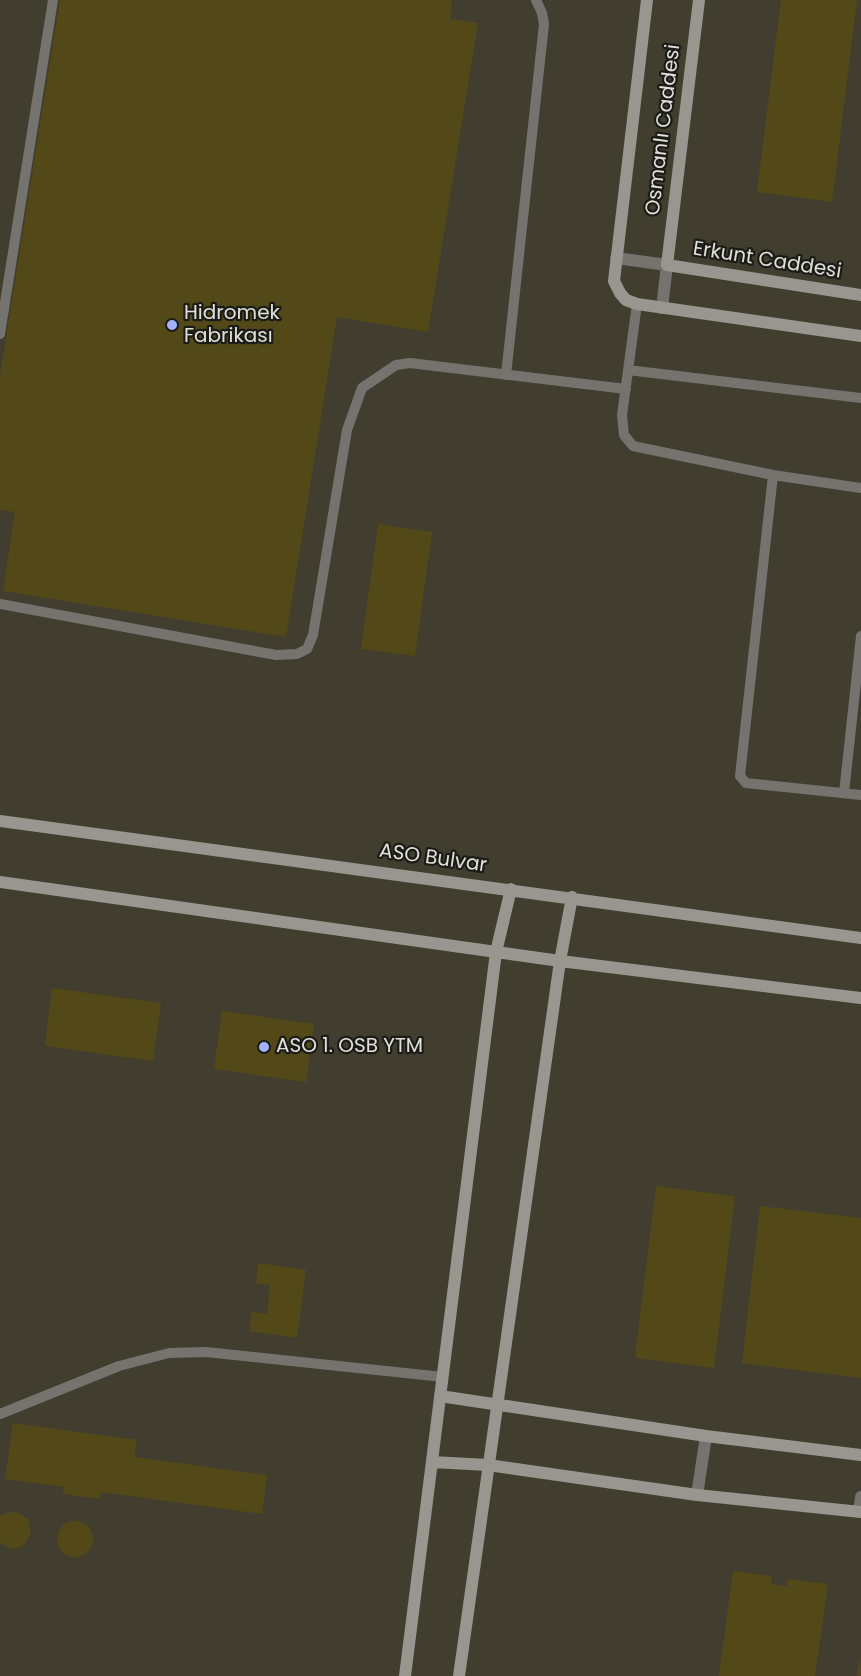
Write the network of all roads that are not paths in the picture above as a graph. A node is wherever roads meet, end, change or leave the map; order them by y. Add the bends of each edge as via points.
1 (53, 0) edge
2 (536, 0) edge
3 (647, 0) edge
4 (699, 0) edge
5 (616, 258) junction
6 (667, 265) junction
7 (861, 295) edge
8 (637, 304) junction
9 (662, 308) junction
10 (0, 334) edge
11 (861, 336) edge
12 (628, 370) junction
13 (506, 375) junction
14 (626, 389) junction
15 (861, 398) edge
16 (773, 475) junction
17 (861, 488) edge
18 (0, 604) edge
19 (861, 636) edge
20 (844, 793) junction
21 (861, 795) edge
22 (0, 821) edge
23 (0, 882) edge
24 (511, 889) junction
25 (572, 897) junction
26 (861, 938) edge
27 (496, 952) junction
28 (560, 961) junction
29 (861, 999) edge
30 (443, 1377) junction
31 (440, 1396) junction
32 (498, 1405) junction
33 (0, 1414) edge
34 (706, 1436) junction
35 (861, 1455) edge
36 (432, 1462) junction
37 (488, 1465) junction
38 (698, 1495) junction
39 (861, 1497) edge
40 (860, 1512) edge
41 (405, 1676) edge
42 (459, 1676) edge

1 - 10 lane
2 - 13 lane via 544,24
3 - 5 street
4 - 6 street, Osmanlı Caddesi
5 - 6 street
5 - 8 street via 614,281 626,300
6 - 7 street, Erkunt Caddesi
6 - 9 street
8 - 9 street
8 - 12 lane
9 - 11 street
12 - 14 lane
12 - 15 lane
13 - 14 lane
13 - 18 lane via 410,363 396,365 362,388 347,430 313,635 307,649 297,654 276,655
14 - 16 lane via 624,435 633,446
16 - 17 lane
16 - 20 lane via 740,776 746,783
19 - 20 lane
20 - 21 lane
22 - 24 street, ASO Bulvar
23 - 27 street
24 - 25 street, ASO Bulvar
24 - 27 street
25 - 26 street, ASO Bulvar
25 - 28 street
27 - 28 street
27 - 30 street
28 - 29 street
28 - 32 street
30 - 31 street
30 - 33 lane via 206,1352 169,1353 119,1366
31 - 32 street
31 - 36 street
32 - 34 street
32 - 37 street
34 - 35 street
34 - 38 street
36 - 37 street
36 - 41 street
37 - 38 street
37 - 42 street
38 - 40 street
39 - 40 street

